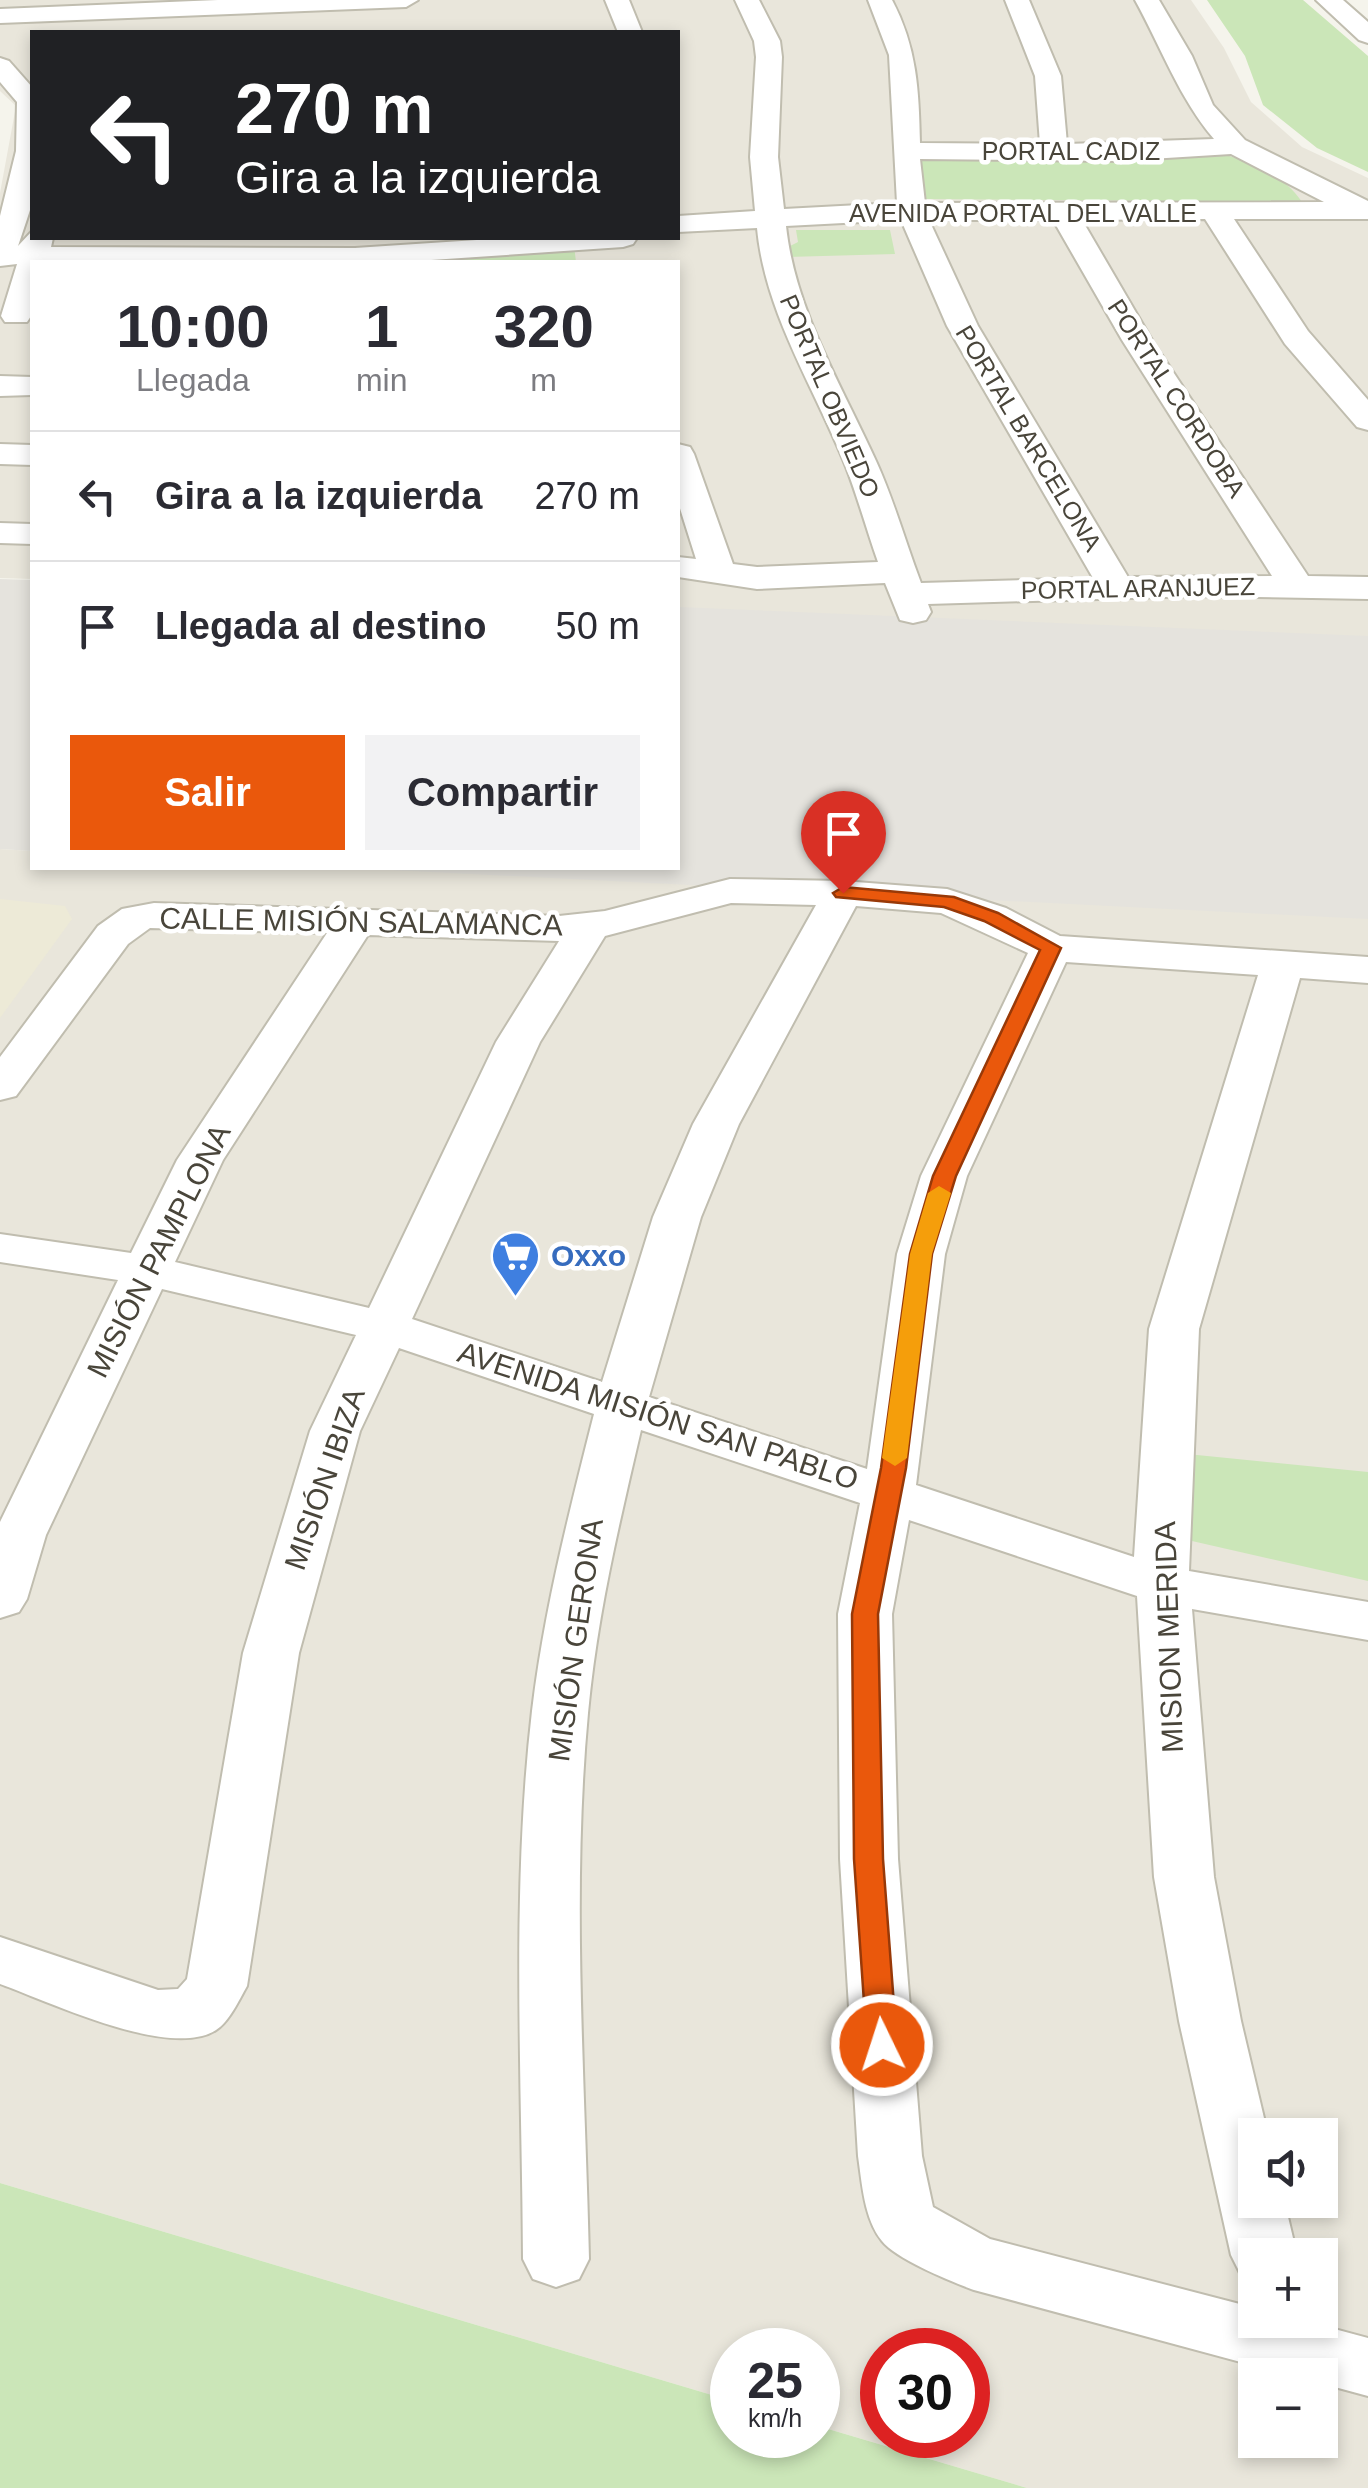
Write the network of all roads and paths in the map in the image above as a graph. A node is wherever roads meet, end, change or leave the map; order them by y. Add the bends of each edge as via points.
1 (406, 0) edge
2 (618, 0) edge
3 (747, 0) edge
4 (880, 0) edge
5 (1017, 0) edge
6 (1147, 0) edge
7 (1328, 0) edge
8 (0, 16) edge
9 (629, 30) edge
10 (1368, 35) edge
11 (30, 58) edge
12 (0, 63) edge
13 (30, 100) edge
14 (1235, 146) junction
15 (907, 151) junction
16 (1054, 154) junction
17 (30, 164) edge
18 (28, 191) edge
19 (1064, 214) junction
20 (1367, 215) edge
21 (914, 216) junction
22 (1218, 217) junction
23 (771, 220) junction
24 (680, 224) edge
25 (680, 232) edge
26 (499, 240) edge
27 (585, 240) edge
28 (18, 250) edge
29 (16, 316) edge
30 (0, 386) edge
31 (30, 386) edge
32 (1368, 420) edge
33 (0, 454) edge
34 (30, 454) edge
35 (681, 472) edge
36 (0, 533) edge
37 (30, 534) edge
38 (680, 567) edge
39 (718, 571) junction
40 (1295, 584) junction
41 (1116, 586) junction
42 (1368, 588) edge
43 (907, 593) junction
44 (843, 893) junction
45 (355, 924) junction
46 (590, 926) junction
47 (1051, 948) junction
48 (1282, 966) junction
49 (1368, 970) edge
50 (0, 1087) edge
51 (0, 1222) edge
52 (0, 1248) edge
53 (152, 1259) junction
54 (388, 1316) junction
55 (626, 1392) junction
56 (891, 1480) junction
57 (1161, 1570) junction
58 (1368, 1596) edge
59 (0, 1598) edge
60 (1368, 1621) edge
61 (0, 1960) edge
62 (1260, 2238) edge
63 (556, 2258) dead end
64 (1238, 2324) edge
65 (1293, 2338) edge
66 (1368, 2367) edge

1 - 8 street
2 - 9 street
3 - 23 street, PORTAL OBVIEDO via 769,57 764,157
4 - 15 street, PORTAL BARCELONA via 907,76
5 - 16 street via 1048,76
6 - 14 street via 1201,107
7 - 10 street
11 - 12 street
12 - 13 street
14 - 16 street, PORTAL CADIZ
14 - 20 street
15 - 16 street, PORTAL CADIZ
15 - 21 street, PORTAL BARCELONA
17 - 18 street
18 - 28 street
19 - 21 street, AVENIDA PORTAL DEL VALLE
19 - 22 street, AVENIDA PORTAL DEL VALLE
19 - 40 street, PORTAL CORDOBA
20 - 22 street, AVENIDA PORTAL DEL VALLE
21 - 23 street, AVENIDA PORTAL DEL VALLE
21 - 41 street, PORTAL BARCELONA via 966,339
22 - 32 street via 1296,336
23 - 24 street, AVENIDA PORTAL DEL VALLE
23 - 25 street, AVENIDA PORTAL DEL VALLE
23 - 43 street, PORTAL OBVIEDO via 774,252 800,330 862,466
26 - 28 street via 369,248
27 - 28 street via 372,256
28 - 29 street
30 - 31 street
33 - 34 street
35 - 39 street
36 - 37 street
38 - 39 street, PORTAL ARANJUEZ
39 - 43 street, PORTAL ARANJUEZ
40 - 41 street, PORTAL ARANJUEZ
40 - 42 street, PORTAL ARANJUEZ
41 - 43 street, PORTAL ARANJUEZ
44 - 46 street, CALLE MISIÓN SALAMANCA via 730,892
44 - 47 street, CALLE MISIÓN SALAMANCA via 947,901
44 - 55 street, MISIÓN GERONA via 716,1124 677,1217
45 - 46 street, CALLE MISIÓN SALAMANCA
45 - 50 street, CALLE MISIÓN SALAMANCA via 174,913 137,918 113,934
45 - 53 street, MISIÓN PAMPLONA via 200,1160
46 - 54 street, MISIÓN IBIZA via 518,1042
47 - 48 street
47 - 56 street via 971,1114 935,1207 921,1254
48 - 49 street
48 - 57 street, MISION MERIDA via 1174,1329
51 - 53 street, AVENIDA MISIÓN SAN PABLO
52 - 53 street, AVENIDA MISIÓN SAN PABLO
53 - 54 street, AVENIDA MISIÓN SAN PABLO
53 - 59 street, MISIÓN PAMPLONA via 20,1535
54 - 55 street, AVENIDA MISIÓN SAN PABLO
54 - 61 street, MISIÓN IBIZA via 334,1431 271,1652 216,1986 195,2013 157,2014
55 - 56 street, AVENIDA MISIÓN SAN PABLO
55 - 63 street, MISIÓN GERONA via 578,1585 560,1712 550,1866
56 - 57 street, AVENIDA MISIÓN SAN PABLO
56 - 64 street via 865,1614 864,1704 890,2156 906,2224 974,2262
57 - 58 street, AVENIDA MISIÓN SAN PABLO
57 - 60 street, AVENIDA MISIÓN SAN PABLO
57 - 62 street, MISION MERIDA via 1184,1877
65 - 66 street

